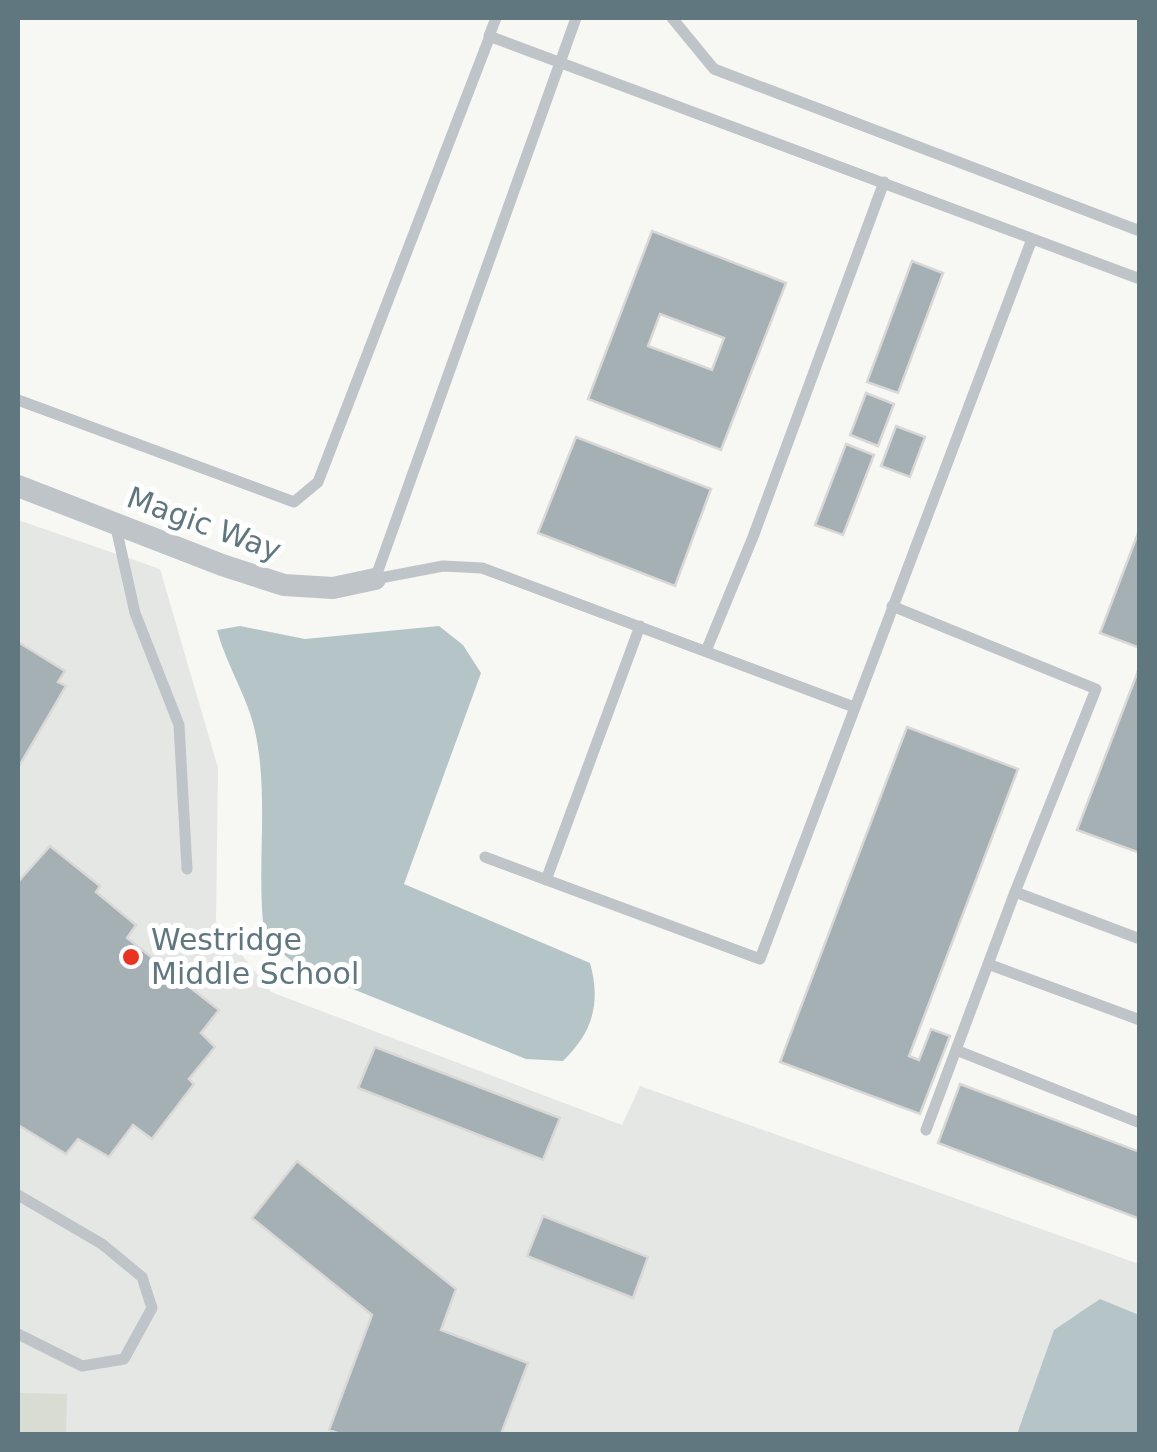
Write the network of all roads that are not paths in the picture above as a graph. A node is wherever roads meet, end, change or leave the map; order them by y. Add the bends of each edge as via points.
1 (496, 18) edge
2 (576, 18) edge
3 (672, 18) edge
4 (490, 36) junction
5 (560, 62) junction
6 (884, 182) junction
7 (1140, 231) edge
8 (1032, 239) junction
9 (1140, 279) edge
10 (18, 400) edge
11 (18, 486) edge
12 (115, 523) junction
13 (375, 580) junction
14 (892, 606) junction
15 (640, 626) junction
16 (706, 651) junction
17 (854, 707) junction
18 (485, 857) dead end
19 (188, 869) dead end
20 (546, 880) junction
21 (1015, 892) junction
22 (1140, 940) edge
23 (988, 964) junction
24 (1140, 1020) edge
25 (956, 1050) junction
26 (1140, 1123) edge
27 (926, 1130) dead end
28 (18, 1195) edge
29 (18, 1334) edge

1 - 4 lane
2 - 5 lane
3 - 7 lane via 714,69
4 - 5 lane
4 - 10 lane via 318,482 294,502
5 - 6 lane
5 - 13 lane
6 - 8 lane
6 - 16 lane
8 - 9 lane
8 - 14 lane
11 - 12 street, Magic Way
12 - 13 street, Magic Way via 284,585 333,588
12 - 19 lane via 135,613 179,724
13 - 15 lane via 443,566 482,568
14 - 17 lane
14 - 21 lane via 1096,689
15 - 16 lane
15 - 20 lane
16 - 17 lane
17 - 20 lane via 760,959
18 - 20 lane
21 - 22 lane
21 - 23 lane
23 - 24 lane
23 - 25 lane
25 - 26 lane
25 - 27 lane
28 - 29 lane via 102,1244 142,1277 152,1308 124,1359 82,1366

